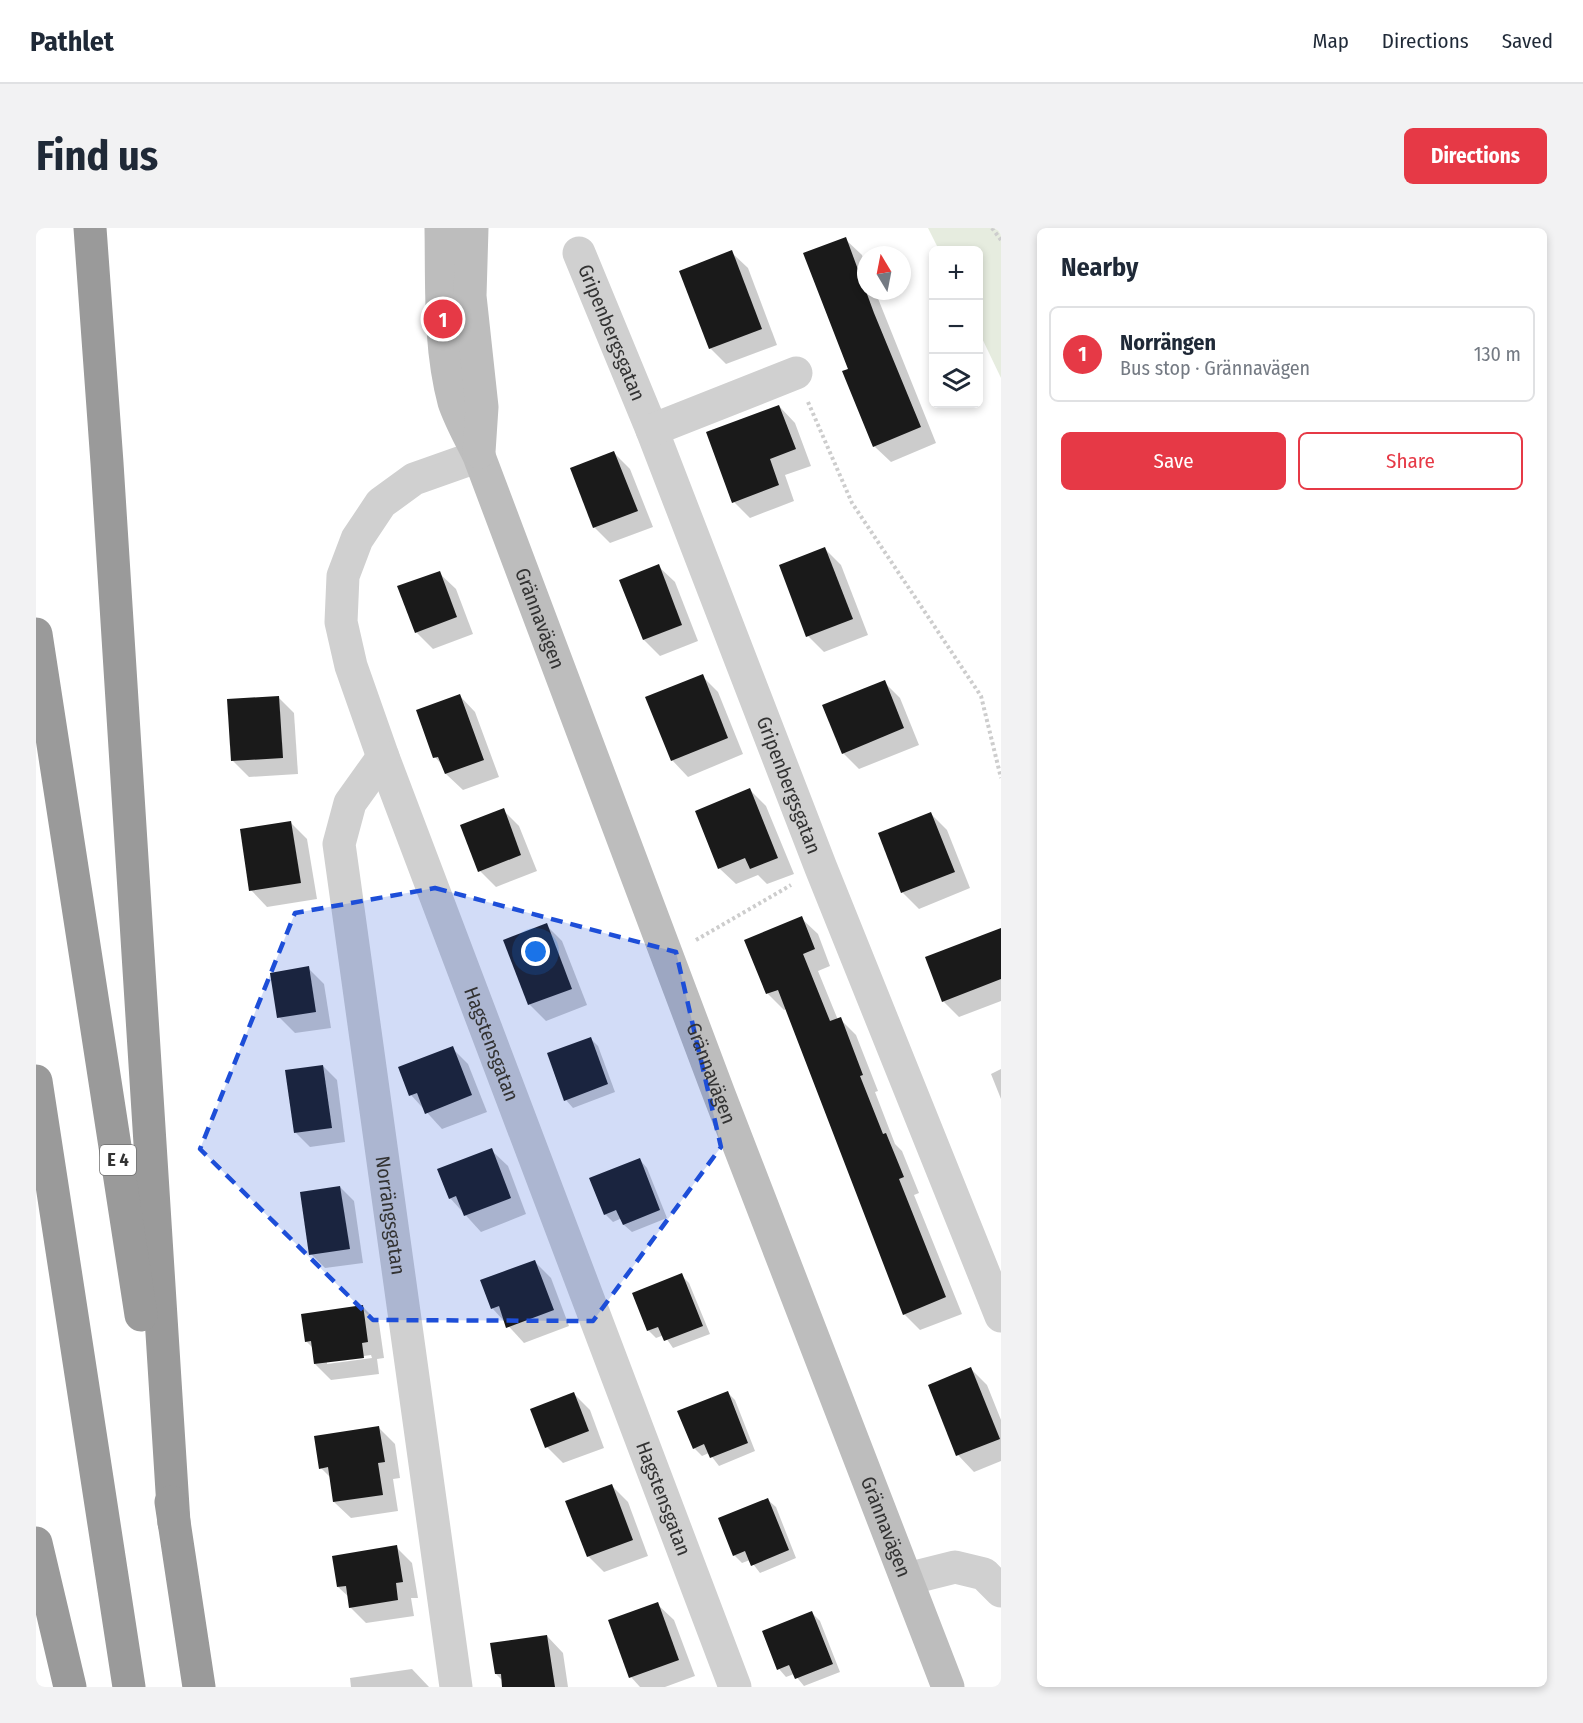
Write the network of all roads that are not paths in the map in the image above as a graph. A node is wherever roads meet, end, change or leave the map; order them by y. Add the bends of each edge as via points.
1 (90, 228) edge
2 (441, 228) edge
3 (472, 228) edge
4 (579, 253) dead end
5 (796, 373) road end
6 (652, 430) junction
7 (479, 456) junction
8 (36, 634) edge
9 (383, 757) junction
10 (36, 1081) edge
11 (1001, 1316) edge
12 (174, 1523) junction
13 (36, 1544) edge
14 (907, 1579) junction
15 (1001, 1591) edge
16 (70, 1687) edge
17 (129, 1687) edge
18 (199, 1687) edge
19 (456, 1687) edge
20 (735, 1687) edge
21 (948, 1687) edge

1 - 12 highway
2 - 7 main road, Grännavägen via 442,319 449,374 455,404
3 - 7 main road, Grännavägen via 470,296 482,407
4 - 6 street, Gripenbergsgatan
5 - 6 street
6 - 11 street, Gripenbergsgatan via 821,868
7 - 9 street, Hagstensgatan via 414,479 381,503 357,539 343,576 341,622 351,666
7 - 14 main road, Grännavägen
8 - 12 highway, E 4
9 - 19 street, Norrängsgatan via 350,802 339,844
9 - 20 street, Hagstensgatan
10 - 17 highway
12 - 18 highway, E 4
13 - 16 highway
14 - 15 street via 955,1567 984,1574
14 - 21 main road, Grännavägen

